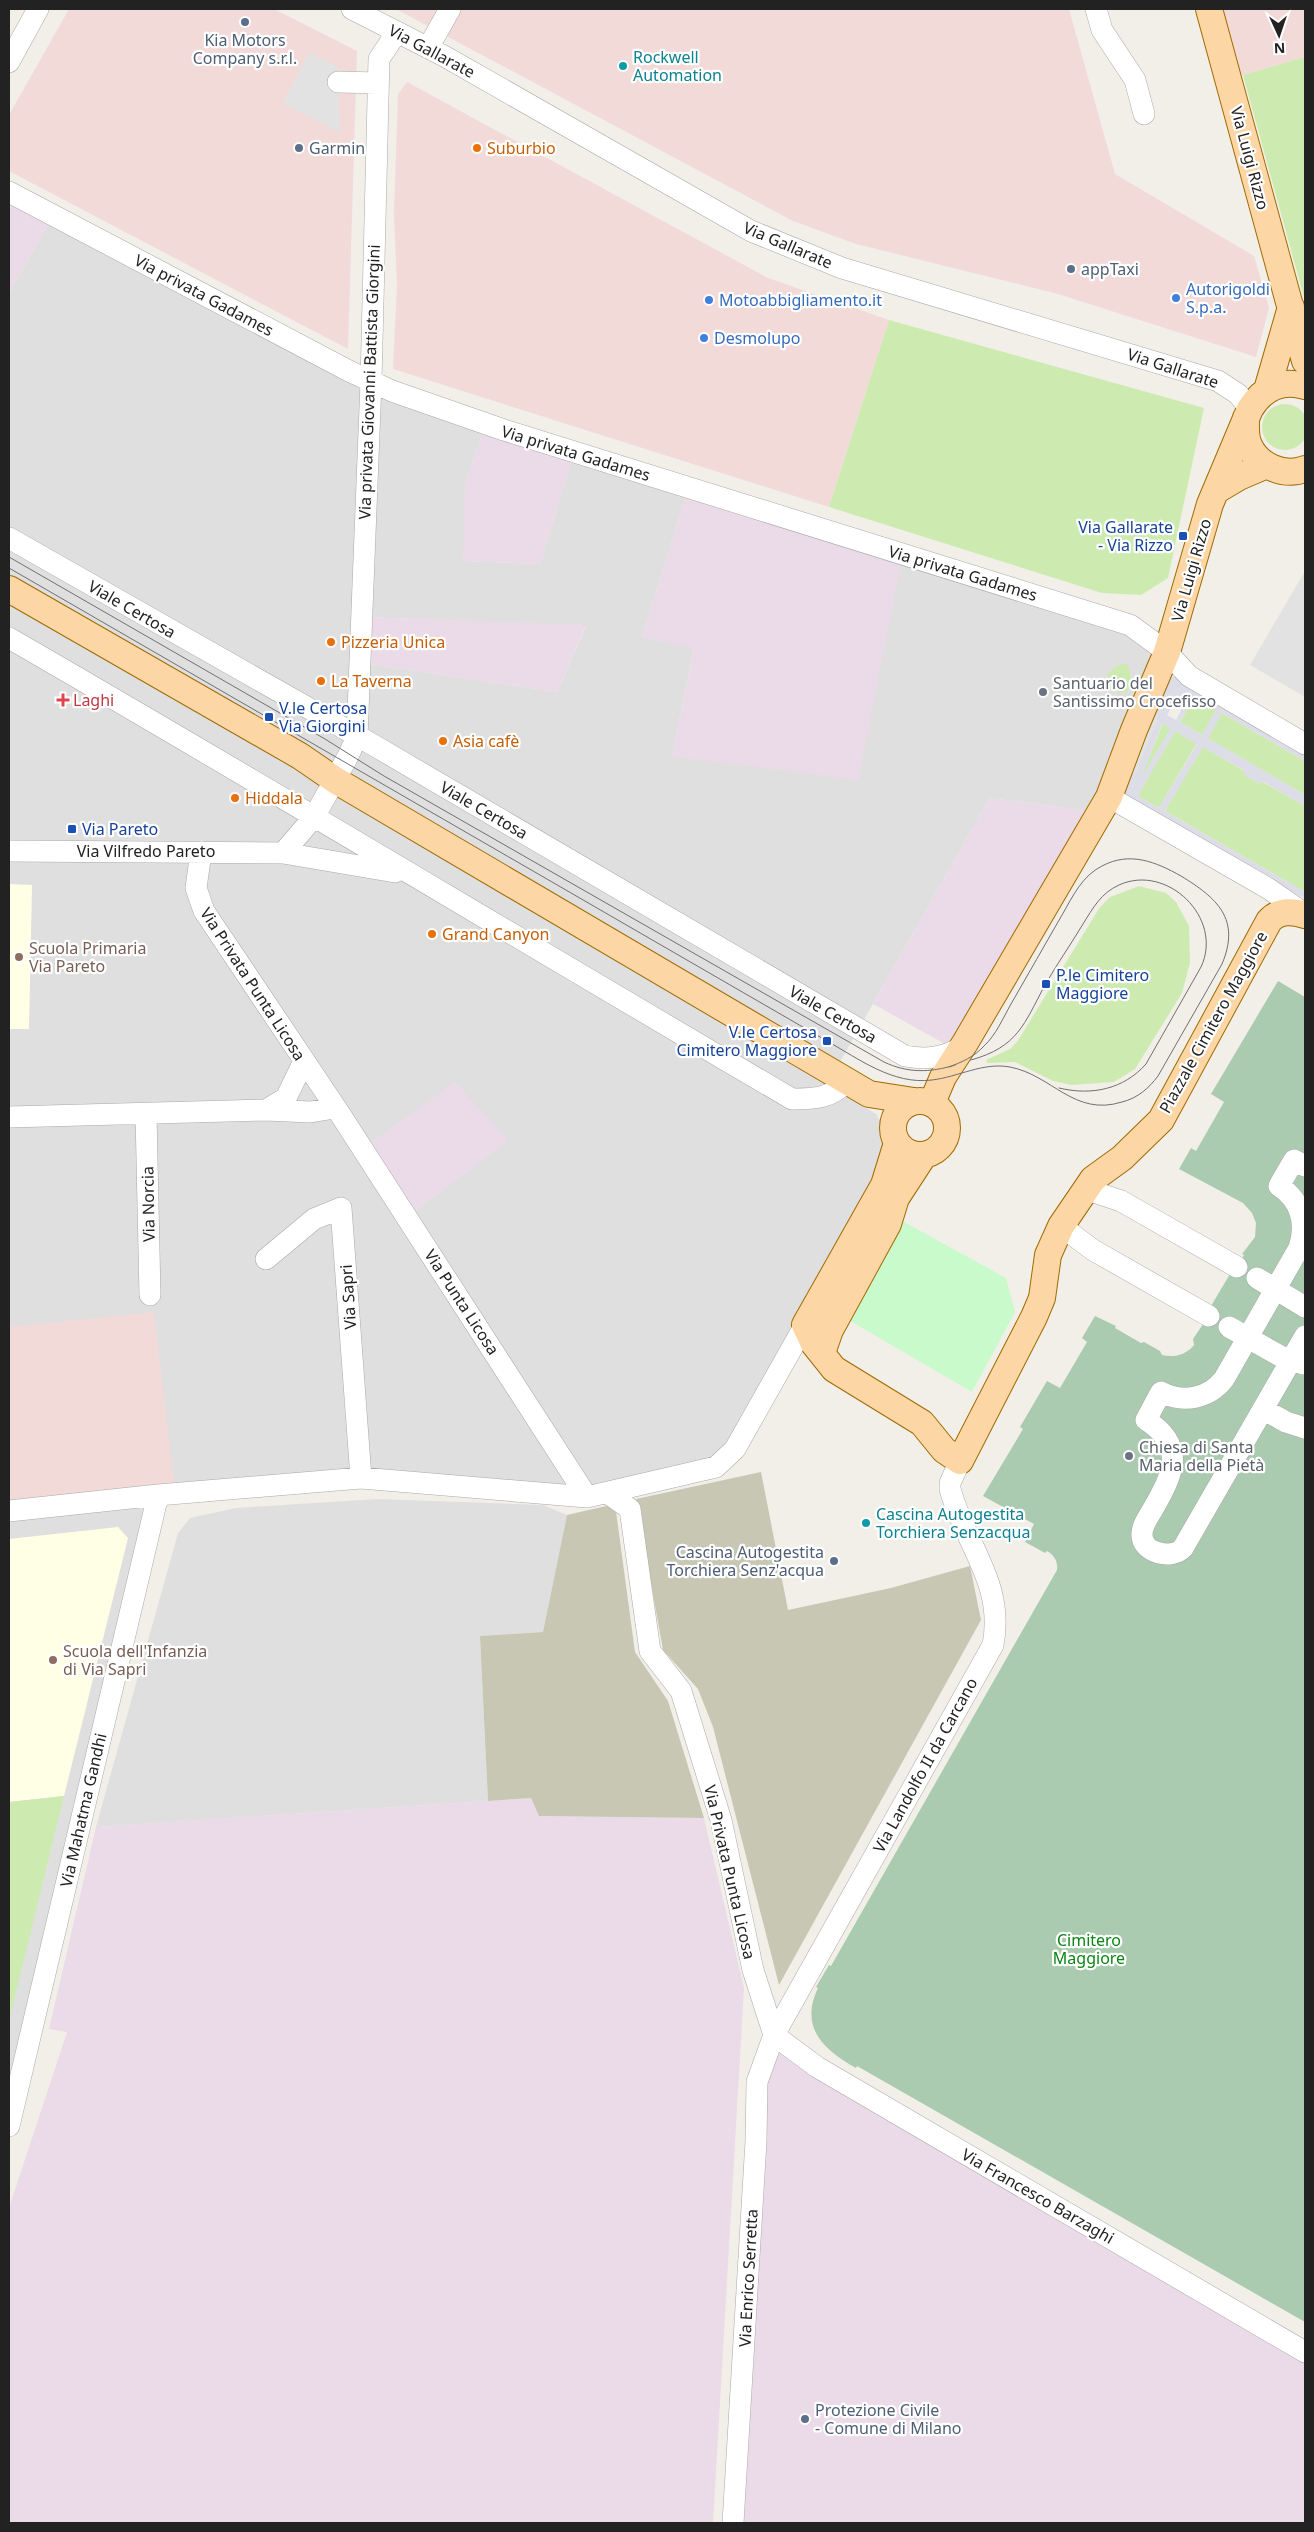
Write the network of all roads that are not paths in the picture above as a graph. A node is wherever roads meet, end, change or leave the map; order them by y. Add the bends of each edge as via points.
1 (38, 9) edge
2 (352, 9) edge
3 (450, 9) edge
4 (1096, 9) edge
5 (1209, 9) edge
6 (397, 32) junction
7 (428, 48) junction
8 (9, 62) edge
9 (338, 82) dead end
10 (378, 83) junction
11 (1144, 114) dead end
12 (9, 192) edge
13 (1298, 315) edge
14 (1305, 361) edge
15 (371, 382) junction
16 (1305, 386) edge
17 (1267, 390) junction
18 (1248, 414) junction
19 (1267, 466) junction
20 (1305, 469) edge
21 (1217, 490) junction
22 (9, 538) edge
23 (9, 589) edge
24 (9, 638) edge
25 (1166, 652) junction
26 (357, 737) junction
27 (1305, 744) edge
28 (335, 780) junction
29 (1109, 797) junction
30 (314, 817) junction
31 (9, 851) edge
32 (201, 852) junction
33 (284, 853) junction
34 (408, 874) junction
35 (1305, 914) edge
36 (962, 1047) junction
37 (304, 1060) junction
38 (859, 1088) junction
39 (923, 1102) junction
40 (335, 1108) junction
41 (266, 1110) junction
42 (146, 1114) junction
43 (9, 1118) edge
44 (895, 1135) junction
45 (924, 1155) junction
46 (1305, 1166) edge
47 (1085, 1189) junction
48 (1062, 1226) junction
49 (266, 1259) dead end
50 (1237, 1267) dead end
51 (1257, 1278) dead end
52 (1275, 1289) junction
53 (150, 1294) dead end
54 (1305, 1307) edge
55 (1209, 1316) dead end
56 (805, 1325) junction
57 (1229, 1327) dead end
58 (1305, 1336) edge
59 (1248, 1337) junction
60 (822, 1353) junction
61 (1299, 1361) edge
62 (1263, 1409) junction
63 (1305, 1428) edge
64 (955, 1472) junction
65 (361, 1478) junction
66 (158, 1495) junction
67 (597, 1495) junction
68 (9, 1511) edge
69 (774, 2035) junction
70 (9, 2126) edge
71 (1305, 2352) edge
72 (733, 2523) edge

1 - 8 street
2 - 6 street, Via Gallarate
3 - 7 street
4 - 11 street via 1102,30 1135,80
5 - 13 main road, Via Luigi Rizzo
6 - 7 street, Via Gallarate
6 - 10 street, Via privata Giovanni Battista Giorgini via 379,59
7 - 18 street, Via Gallarate via 751,231 842,268 1218,381 1238,394
9 - 10 street
10 - 15 street, Via privata Giovanni Battista Giorgini
12 - 15 street, Via privata Gadames
13 - 14 main road, Via Luigi Rizzo
13 - 17 main road
15 - 25 street, Via privata Gadames via 504,430 1130,625
15 - 26 street, Via privata Giovanni Battista Giorgini
16 - 17 main road via 1278,385
17 - 18 main road via 1257,398
18 - 19 main road via 1246,432 1249,445
18 - 21 main road, Via Luigi Rizzo
19 - 20 main road via 1289,472
19 - 21 main road
21 - 25 main road, Via Luigi Rizzo
22 - 26 street, Viale Certosa
23 - 28 main road via 300,756
24 - 30 street
25 - 27 street via 1189,676
25 - 29 main road
26 - 28 street
26 - 36 street, Viale Certosa via 905,1056 931,1058 950,1054
28 - 30 street
28 - 38 main road
29 - 35 street, Piazzale Cimitero Maggiore via 1269,889
29 - 36 main road
30 - 33 street
30 - 34 street
31 - 32 street, Via Vilfredo Pareto
32 - 33 street, Via Vilfredo Pareto
32 - 37 street, Via Privata Punta Licosa via 196,888 204,911
33 - 34 street
34 - 38 street via 792,1099 813,1099
35 - 47 main road, Piazzale Cimitero Maggiore via 1286,912 1269,921 1161,1120
36 - 39 main road
37 - 40 street, Via Privata Punta Licosa
37 - 41 street via 286,1098
38 - 39 main road
38 - 44 main road
39 - 44 main road via 899,1111
39 - 45 main road via 940,1110 946,1118 947,1134 938,1148
40 - 41 street via 310,1112
40 - 67 street, Via Punta Licosa
41 - 42 street
42 - 43 street
42 - 53 street, Via Norcia
44 - 45 main road via 912,1154
44 - 56 main road via 884,1185
45 - 60 main road via 896,1198 888,1224 830,1330
46 - 52 street via 1294,1160 1279,1186 1295,1201 1304,1228 1299,1248
47 - 48 main road, Piazzale Cimitero Maggiore
47 - 50 street via 1121,1201
48 - 55 street via 1093,1250
48 - 64 main road, Piazzale Cimitero Maggiore via 1048,1255 1042,1298 1034,1317
49 - 65 street, Via Sapri via 314,1220 341,1208
51 - 52 street
52 - 54 street
52 - 59 street
56 - 60 main road
56 - 67 street via 726,1460 716,1467
57 - 59 street
58 - 61 street
59 - 61 street via 1282,1357
59 - 62 street via 1214,1389 1187,1399 1161,1392 1146,1420 1166,1436 1173,1461 1168,1484 1143,1528 1142,1538 1148,1546 1166,1555 1176,1554 1183,1548
60 - 64 main road via 834,1368 922,1423 944,1450
61 - 62 street
62 - 63 street
64 - 69 street, Via Landolfo II da Carcano via 953,1497 989,1580 996,1608 993,1645
65 - 66 street
65 - 67 street
66 - 68 street
66 - 70 street, Via Mahatma Gandhi
67 - 69 street, Via Privata Punta Licosa via 630,1509 650,1651 681,1691 721,1820 753,1970
69 - 71 street, Via Francesco Barzaghi via 817,2066
69 - 72 street, Via Enrico Serretta via 757,2082

